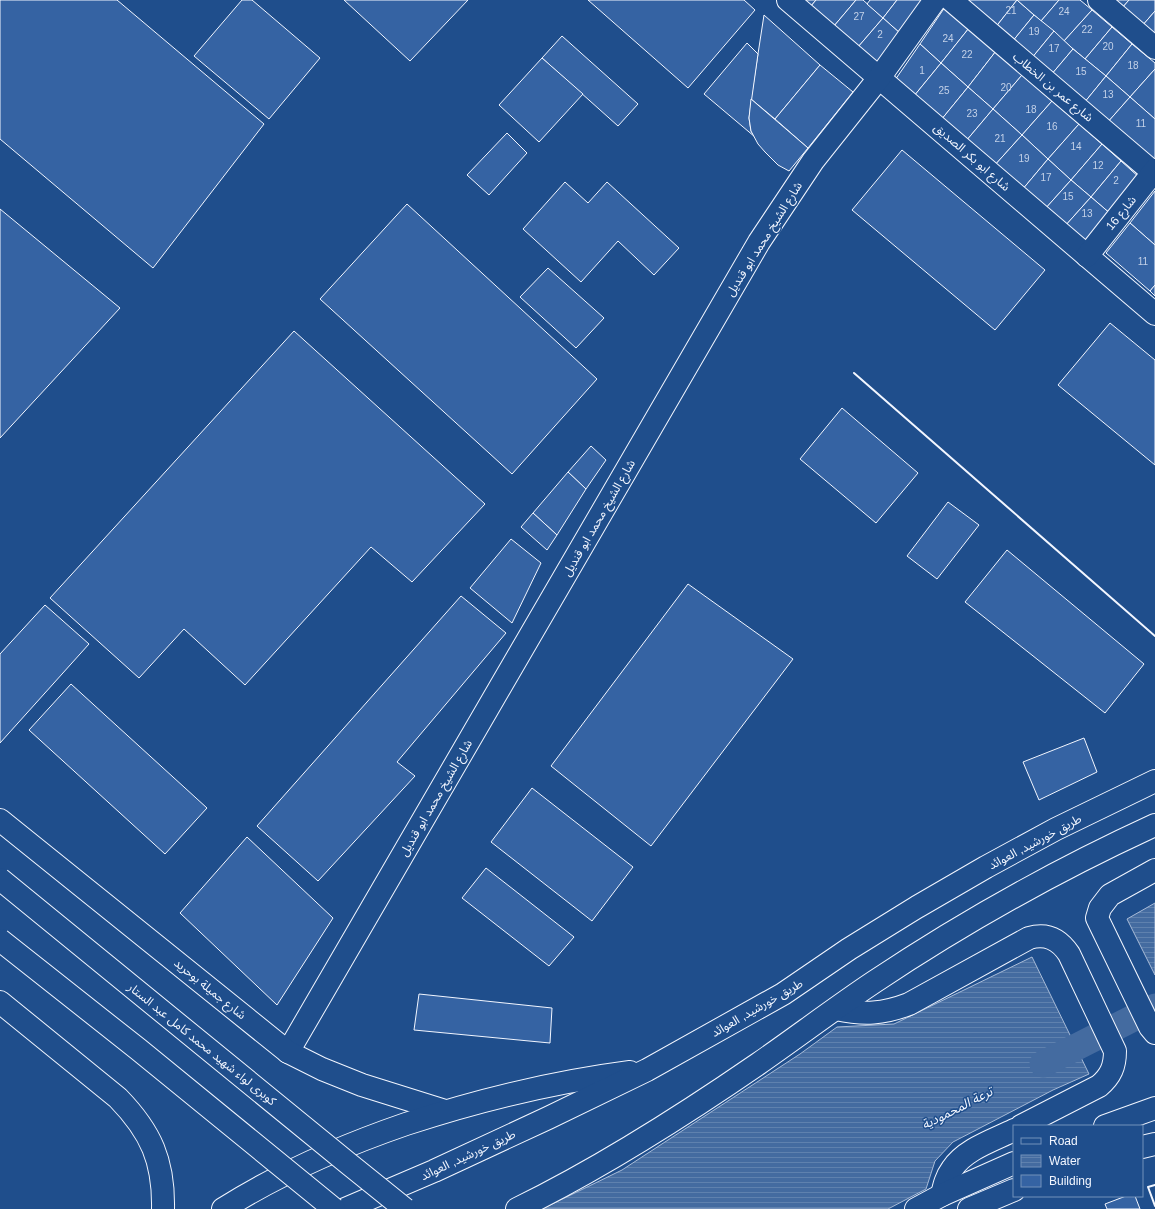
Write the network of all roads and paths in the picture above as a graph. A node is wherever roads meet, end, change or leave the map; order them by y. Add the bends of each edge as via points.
1 (788, 0) edge
2 (934, 0) edge
3 (951, 0) edge
4 (1098, 0) edge
5 (1155, 48) edge
6 (879, 78) junction
7 (1154, 172) edge
8 (1086, 256) junction
9 (1155, 314) edge
10 (1155, 781) edge
11 (0, 820) edge
12 (1155, 825) edge
13 (1155, 870) edge
14 (0, 879) edge
15 (0, 940) edge
16 (0, 1002) edge
17 (836, 1009) junction
18 (1152, 1030) edge
19 (288, 1052) junction
20 (647, 1070) junction
21 (1155, 1108) edge
22 (445, 1111) junction
23 (1023, 1125) edge
24 (1108, 1125) edge
25 (1013, 1130) edge
26 (1155, 1144) edge
27 (1143, 1147) edge
28 (1013, 1163) edge
29 (1013, 1190) edge
30 (942, 1195) junction
31 (163, 1209) edge
32 (223, 1209) edge
33 (334, 1209) edge
34 (345, 1209) edge
35 (406, 1209) edge
36 (517, 1209) edge
37 (916, 1209) edge
38 (969, 1209) edge

1 - 6 main road, شارع ابو بكر الصديق
2 - 6 main road, شارع الشيخ محمد ابو قنديل
3 - 7 main road, شارع عمر بن الخطاب
4 - 5 main road
6 - 8 main road, شارع ابو بكر الصديق
6 - 19 main road, شارع الشيخ محمد ابو قنديل via 813,161 759,242
7 - 8 main road, شارع 16
8 - 9 main road, شارع ابو بكر الصديق
10 - 20 main road, طريق خورشيد, العوائد via 1056,829 986,867 917,907 783,994
11 - 19 main road, شارع جميلة بوحريد
12 - 17 main road via 1099,851 986,911 916,954
13 - 18 main road via 1110,896 1104,901 1097,918
14 - 35 main road, كوبرى لواء شهيد محمد كامل عبد الستار, bridge
15 - 33 main road, bridge
16 - 31 main road via 118,1098 134,1114 156,1153 161,1173
17 - 23 main road via 868,1014 885,1012 909,1004 1029,938 1045,936 1059,942 1068,954 1115,1051 1114,1065 1111,1074 1099,1086
17 - 36 main road via 700,1103 572,1180
19 - 22 main road, شارع جميلة بوحريد via 362,1085
20 - 22 main road via 546,1085
20 - 34 main road, طريق خورشيد, العوائد via 434,1171
21 - 24 main road
22 - 32 main road via 372,1136 282,1174
25 - 30 main road via 960,1159 948,1175
26 - 27 main road
28 - 30 main road
29 - 38 main road
30 - 37 main road

